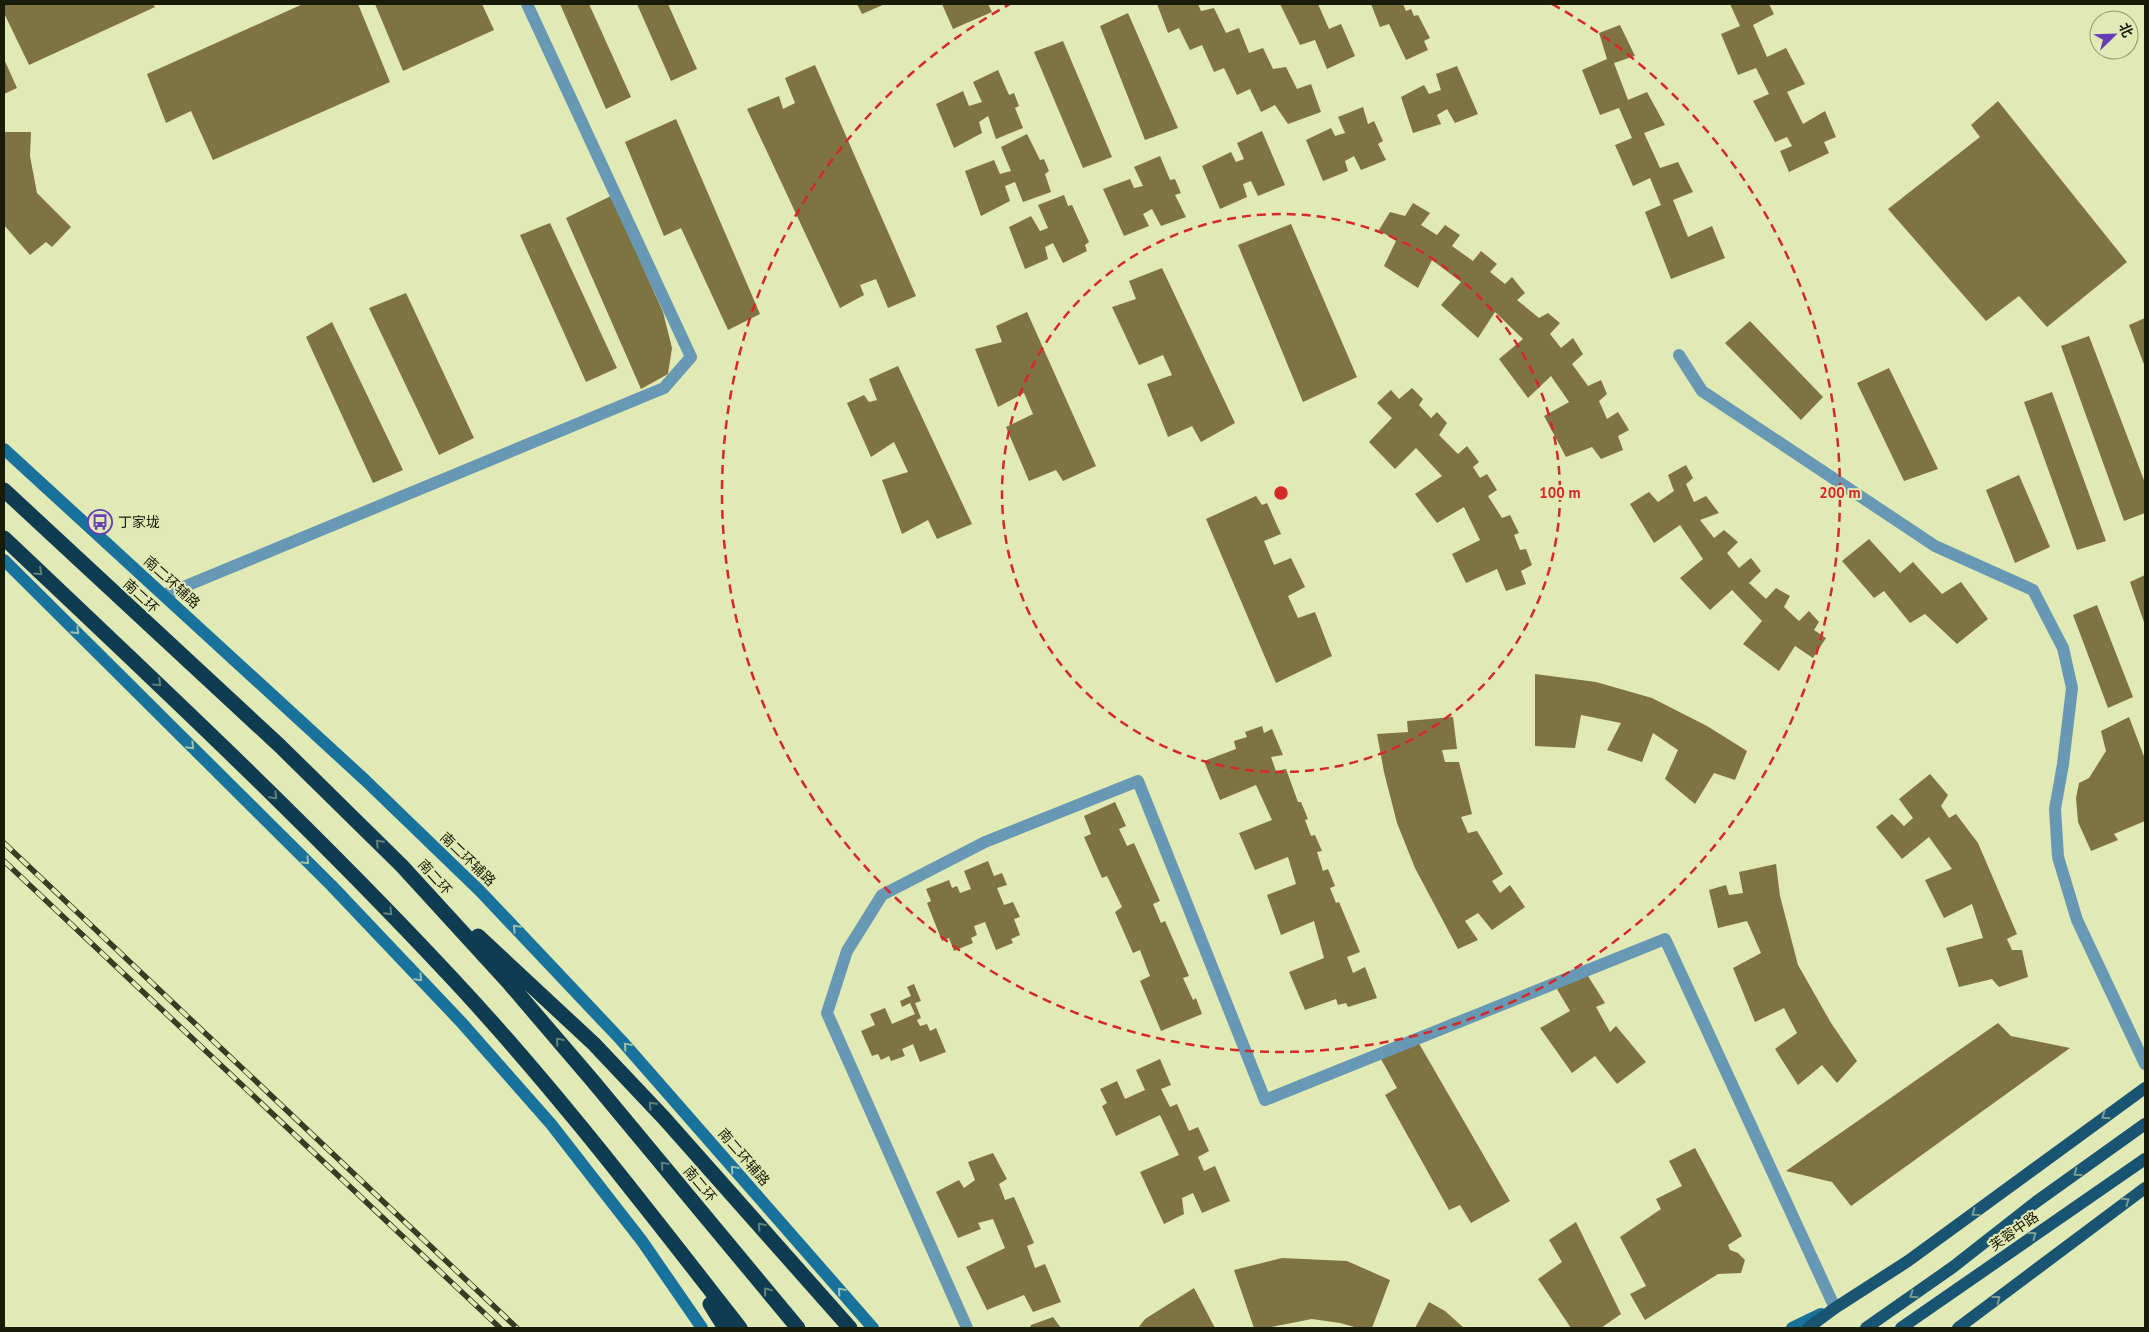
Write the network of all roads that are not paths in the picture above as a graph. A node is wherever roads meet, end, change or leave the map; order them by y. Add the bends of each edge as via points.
1 (527, 4) edge
2 (1679, 355) dead end
3 (4, 449) edge
4 (4, 490) edge
5 (4, 538) edge
6 (4, 560) edge
7 (164, 595) junction
8 (402, 866) junction
9 (2145, 1064) edge
10 (2145, 1088) edge
11 (2145, 1124) edge
12 (2145, 1159) edge
13 (2145, 1188) edge
14 (664, 1231) junction
15 (1835, 1308) junction
16 (702, 1328) edge
17 (725, 1328) edge
18 (740, 1328) edge
19 (798, 1328) edge
20 (850, 1328) edge
21 (873, 1328) edge
22 (967, 1328) edge
23 (1792, 1328) edge
24 (1808, 1328) edge
25 (1866, 1328) edge
26 (1901, 1328) edge
27 (1958, 1328) edge

1 - 7 street via 691,357 664,388
2 - 9 street via 1702,391 1935,546 2033,590 2063,648 2072,688 2055,809 2058,857 2077,920
3 - 7 street, 南二环辅路
8 -> 4 highway, 南二环 via 280,746
5 -> 14 highway via 191,713 452,977 575,1117
6 -> 16 street via 331,885 462,1023 551,1124 642,1242
21 -> 7 street, 南二环辅路 via 621,1040 480,891
19 -> 8 highway, 南二环 via 528,1005
20 -> 8 highway via 683,1139 594,1044
10 -> 15 main road via 1908,1261
11 -> 25 main road
26 -> 12 main road, 芙蓉中路
27 -> 13 main road
14 - 17 highway
14 - 18 highway
15 - 22 street via 1665,939 1265,1100 1138,782 985,842 882,895 847,951 827,1013
15 - 23 street
15 - 24 main road

